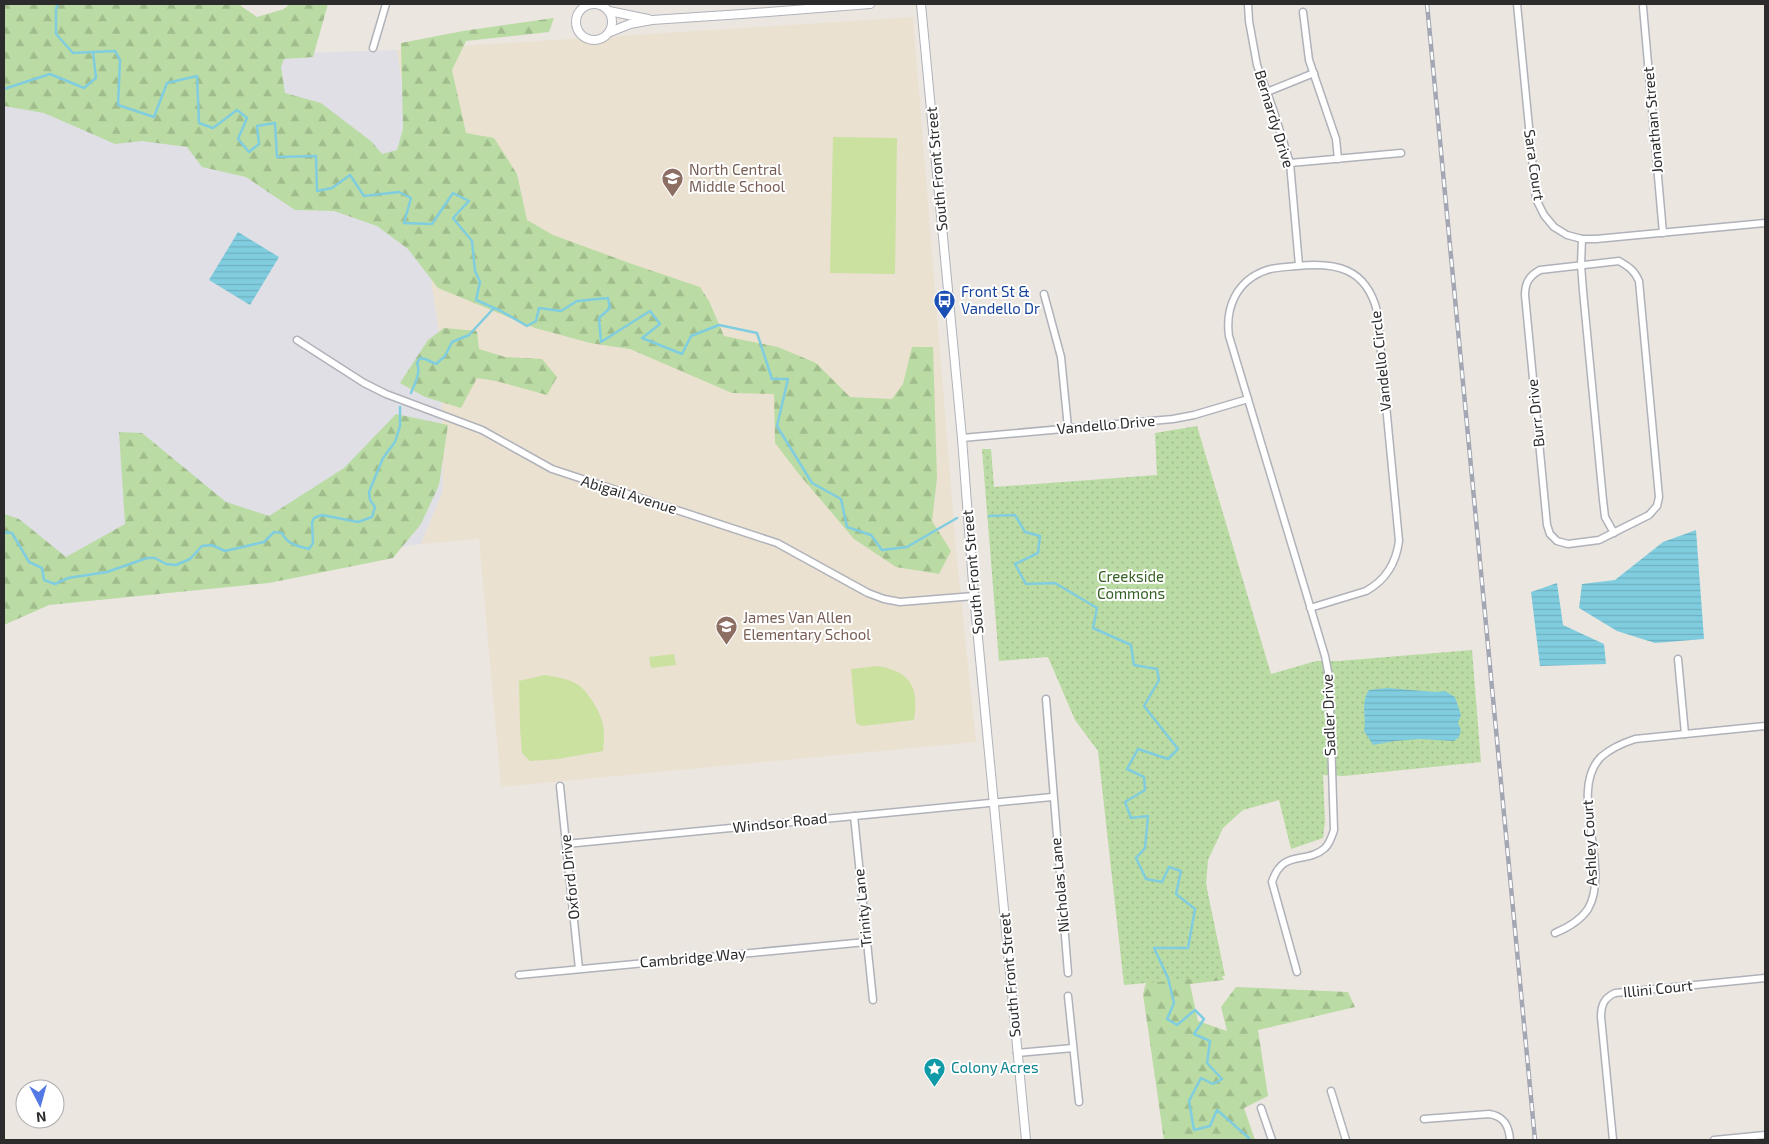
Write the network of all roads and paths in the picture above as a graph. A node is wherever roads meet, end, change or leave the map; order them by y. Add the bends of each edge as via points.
1 (386, 4) edge
2 (870, 4) edge
3 (921, 4) edge
4 (1248, 4) edge
5 (1517, 4) edge
6 (582, 6) edge
7 (605, 7) edge
8 (1643, 8) dead end
9 (1303, 12) dead end
10 (652, 20) junction
11 (610, 32) junction
12 (373, 48) dead end
13 (1314, 73) junction
14 (1267, 92) junction
15 (1401, 153) dead end
16 (1338, 159) junction
17 (1290, 163) junction
18 (1765, 223) edge
19 (1663, 233) junction
20 (1582, 239) junction
21 (1299, 265) junction
22 (1581, 265) junction
23 (1044, 294) dead end
24 (297, 340) dead end
25 (1248, 400) junction
26 (1068, 428) junction
27 (962, 438) junction
28 (1614, 533) junction
29 (974, 596) junction
30 (1310, 608) junction
31 (1678, 659) dead end
32 (1046, 699) dead end
33 (1765, 726) edge
34 (1685, 734) junction
35 (560, 786) dead end
36 (1052, 797) junction
37 (995, 803) junction
38 (854, 816) junction
39 (566, 844) junction
40 (1555, 933) dead end
41 (866, 942) junction
42 (580, 969) junction
43 (1297, 972) dead end
44 (1068, 973) dead end
45 (519, 975) dead end
46 (1765, 978) edge
47 (1068, 996) dead end
48 (873, 1000) dead end
49 (1073, 1048) junction
50 (1017, 1054) junction
51 (1332, 1091) dead end
52 (1079, 1102) dead end
53 (1261, 1108) dead end
54 (1424, 1119) dead end
55 (1765, 1135) edge
56 (1026, 1140) edge
57 (1272, 1140) edge
58 (1346, 1140) edge
59 (1510, 1140) edge
60 (1613, 1140) edge
61 (1714, 1140) edge

1 - 12 street
2 - 10 street
3 - 27 street, South Front Street
4 - 14 street, Bernardy Drive via 1257,65
5 - 20 street, Sara Court via 1536,199 1554,226 1567,236
6 - 7 street
6 - 11 street via 576,16 576,26 584,38 601,39
7 - 10 street
7 - 11 street via 613,21
8 - 19 street, Jonathan Street
9 - 13 street via 1309,60
10 - 11 street
13 - 14 street
13 - 16 street via 1336,139
14 - 17 street, Bernardy Drive
15 - 16 street
16 - 17 street
17 - 21 street, Bernardy Drive
18 - 19 street, Sara Court
19 - 20 street, Sara Court
20 - 22 street
21 - 25 street, Vandello Circle via 1273,268 1256,275 1241,287 1231,305 1229,336
21 - 30 street, Vandello Circle via 1326,264 1346,270 1364,283 1374,301 1399,541 1398,552 1389,571 1375,586
22 - 28 street via 1605,518
22 - 28 street, Burr Drive via 1619,261 1630,267 1639,281 1659,497 1657,506 1649,515
22 - 28 street, Burr Drive via 1540,270 1532,274 1525,285 1547,525 1550,534 1568,544 1600,540
23 - 26 street via 1061,357
24 - 29 street, Abigail Avenue via 364,383 482,430 552,469 777,542 868,593 900,602
25 - 26 street, Vandello Drive via 1173,419
25 - 30 street, Sadler Drive
26 - 27 street, Vandello Drive
27 - 29 street, South Front Street
29 - 37 street, South Front Street
30 - 43 street, Sadler Drive via 1329,677 1334,830 1325,848 1280,865 1272,882
31 - 34 street
32 - 36 street, Nicholas Lane
33 - 34 street, Ashley Court
34 - 40 street, Ashley Court via 1635,739 1600,758 1591,775 1588,795 1594,891 1588,908 1576,922
35 - 39 street, Oxford Drive
36 - 37 street
36 - 44 street, Nicholas Lane
37 - 38 street, Windsor Road
37 - 50 street, South Front Street
38 - 39 street, Windsor Road
38 - 41 street, Trinity Lane
39 - 42 street, Oxford Drive
41 - 42 street, Cambridge Way
41 - 48 street, Trinity Lane
42 - 45 street, Cambridge Way
46 - 60 street, Illini Court via 1615,993 1604,1001 1601,1017
47 - 49 street
49 - 50 street
49 - 52 street
50 - 56 street, South Front Street
51 - 58 street
53 - 57 street
54 - 59 street via 1496,1115 1507,1124
55 - 61 street

